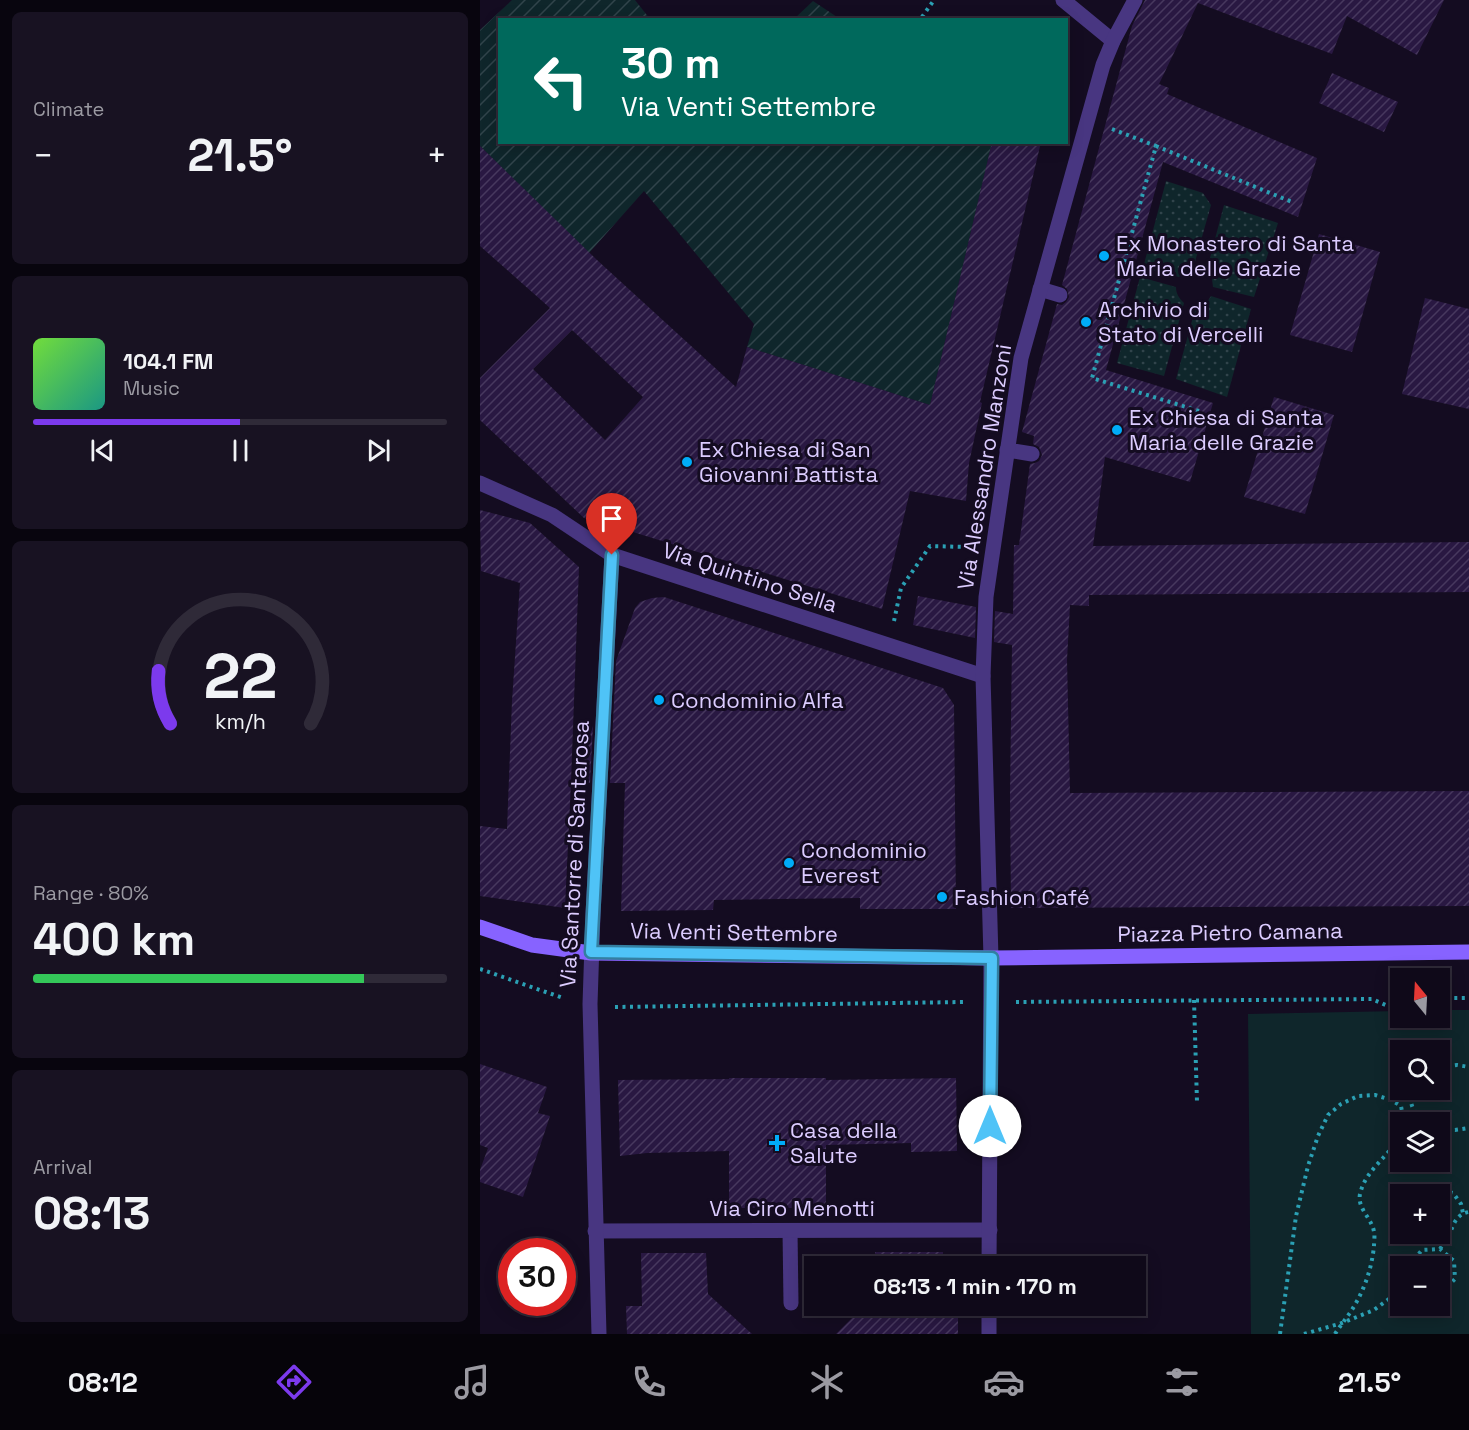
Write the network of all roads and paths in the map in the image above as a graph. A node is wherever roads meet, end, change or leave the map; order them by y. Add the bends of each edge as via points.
1 (934, 0) edge
2 (1063, 0) edge
3 (1135, 0) edge
4 (922, 17) dead end
5 (1113, 41) junction
6 (1105, 126) dead end
7 (1156, 146) junction
8 (1292, 202) dead end
9 (1040, 289) junction
10 (1060, 295) dead end
11 (1198, 411) dead end
12 (1007, 450) junction
13 (1032, 454) dead end
14 (480, 483) edge
15 (973, 547) dead end
16 (612, 555) junction
17 (893, 625) dead end
18 (983, 676) junction
19 (480, 927) edge
20 (591, 952) junction
21 (1469, 952) edge
22 (992, 958) junction
23 (480, 969) edge
24 (1450, 998) edge
25 (1469, 998) edge
26 (1194, 1000) junction
27 (971, 1002) dead end
28 (1015, 1002) dead end
29 (590, 1004) junction
30 (1390, 1006) edge
31 (1450, 1066) edge
32 (1469, 1067) edge
33 (1412, 1100) edge
34 (1197, 1102) dead end
35 (1412, 1103) junction
36 (1401, 1106) junction
37 (1402, 1112) edge
38 (1415, 1112) edge
39 (1469, 1128) edge
40 (1450, 1130) edge
41 (1390, 1150) edge
42 (1450, 1192) edge
43 (1469, 1212) edge
44 (1463, 1213) junction
45 (990, 1230) junction
46 (596, 1231) junction
47 (790, 1231) junction
48 (1440, 1249) junction
49 (990, 1256) edge
50 (1417, 1256) edge
51 (1448, 1256) edge
52 (1450, 1258) edge
53 (1450, 1284) edge
54 (1390, 1298) edge
55 (791, 1303) dead end
56 (989, 1316) edge
57 (1342, 1323) junction
58 (599, 1334) edge
59 (989, 1334) edge
60 (1280, 1334) edge
61 (1304, 1334) edge
62 (1335, 1334) edge

1 - 4 path
2 - 5 street
3 - 5 street, Via Alessandro Manzoni
5 - 9 street, Via Alessandro Manzoni
6 - 7 path
7 - 8 path
7 - 11 path via 1092,378
9 - 10 street
9 - 12 street, Via Alessandro Manzoni via 1021,358
12 - 13 street
12 - 18 street, Via Alessandro Manzoni via 986,597
14 - 16 street, Via Quintino Sella via 552,515
15 - 17 path via 930,546 901,588
16 - 18 street, Via Quintino Sella
16 - 20 street, Via Santorre di Santarosa
18 - 22 street, Via Alessandro Manzoni
19 - 20 main road, Via Venti Settembre via 532,945
20 - 22 main road, Via Venti Settembre
20 - 29 street, Via Santorre di Santarosa
21 - 22 main road, Piazza Pietro Camana
22 - 45 street, Via Alessandro Manzoni
23 - 29 path
24 - 25 path
26 - 28 path
26 - 30 path via 1372,999
26 - 34 path
27 - 29 path
29 - 46 street, Via Santorre di Santarosa
31 - 32 path
33 - 35 path
35 - 36 path
35 - 38 path
36 - 37 path
36 - 60 path via 1375,1095 1358,1096 1328,1115 1308,1166 1296,1216
39 - 40 path
41 - 57 path via 1373,1167 1361,1192 1362,1210 1375,1233 1373,1263
42 - 44 path via 1461,1204
43 - 44 path
44 - 48 path
45 - 47 street, Via Ciro Menotti
45 - 49 street, Via Alessandro Manzoni
46 - 47 street, Via Ciro Menotti
46 - 58 street, Via Santorre di Santarosa
47 - 55 street
48 - 50 path via 1422,1250
48 - 51 path
52 - 53 path via 1454,1261 1455,1279
54 - 57 path via 1374,1310
56 - 59 street
57 - 61 path
57 - 62 path

